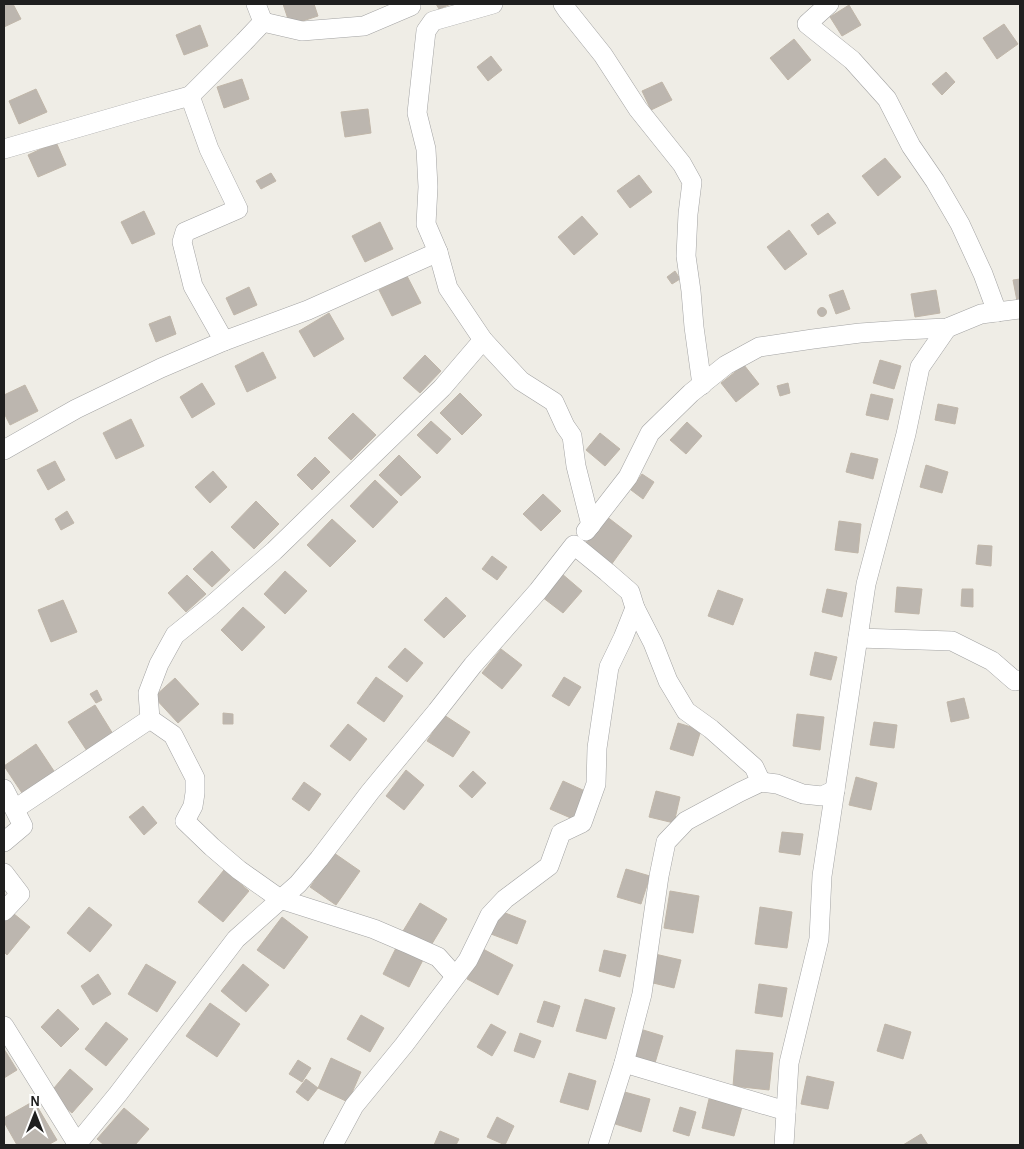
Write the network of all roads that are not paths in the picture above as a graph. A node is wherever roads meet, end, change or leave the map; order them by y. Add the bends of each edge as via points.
1 (256, 4) edge
2 (493, 4) edge
3 (563, 4) edge
4 (827, 4) edge
5 (411, 5) edge
6 (262, 22) junction
7 (426, 32) junction
8 (190, 96) junction
9 (4, 149) edge
10 (438, 252) junction
11 (1020, 309) edge
12 (997, 312) junction
13 (947, 328) junction
14 (483, 340) junction
15 (224, 341) junction
16 (702, 385) junction
17 (4, 450) edge
18 (590, 525) junction
19 (574, 545) junction
20 (635, 608) junction
21 (858, 638) junction
22 (1020, 680) edge
23 (150, 719) junction
24 (761, 782) junction
25 (4, 789) edge
26 (835, 790) junction
27 (15, 809) junction
28 (4, 842) edge
29 (4, 873) edge
30 (280, 899) junction
31 (4, 911) edge
32 (456, 976) junction
33 (4, 1026) edge
34 (624, 1064) junction
35 (786, 1111) junction
36 (78, 1145) edge
37 (333, 1145) edge
38 (598, 1145) edge
39 (784, 1145) edge

1 - 6 street
2 - 7 street via 433,21
3 - 16 street via 692,182 686,256
4 - 12 street via 807,24 852,60 886,99 960,224
5 - 6 street via 364,26 302,32
5 - 7 street
6 - 8 street
7 - 10 street via 417,114 426,149 426,224
8 - 9 street
8 - 15 street via 209,149 238,209 185,232 182,242 194,286
10 - 14 street via 448,288
10 - 15 street via 308,310
11 - 12 street
12 - 13 street via 981,314
13 - 16 street via 860,333 758,347 726,365
13 - 21 street via 920,367 906,434 866,584
14 - 18 street via 521,381 554,402 572,436
14 - 23 street via 442,388 274,551 175,635 148,693
15 - 17 street via 76,409
16 - 18 street via 650,433 628,477
18 - 19 street
19 - 20 street via 630,592
19 - 30 street via 473,665 319,859
20 - 24 street via 668,681 686,711 754,767
20 - 32 street via 609,667 597,748 596,784 582,823 561,834 549,866 505,899 490,915 468,960
21 - 22 street via 952,640 992,661 1015,681
21 - 26 street
23 - 27 street
23 - 30 street via 174,735 194,778 193,806 185,821 239,870
24 - 26 street via 803,794 822,796
24 - 34 street via 686,821 666,842 642,994
25 - 27 street
26 - 35 street via 822,876 819,939 789,1064
27 - 28 street via 23,826
29 - 31 street via 20,894
30 - 32 street via 400,940 438,957
30 - 36 street via 236,939
32 - 37 street via 354,1106
33 - 36 street
34 - 35 street
34 - 38 street
35 - 39 street

